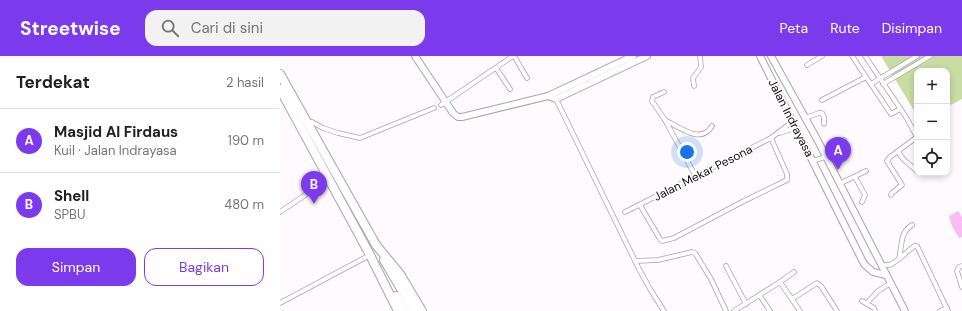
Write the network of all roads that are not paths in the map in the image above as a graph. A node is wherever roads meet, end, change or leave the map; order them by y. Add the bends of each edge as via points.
1 (415, 56) edge
2 (514, 56) edge
3 (647, 56) edge
4 (700, 56) edge
5 (760, 56) edge
6 (771, 56) edge
7 (822, 56) edge
8 (852, 56) edge
9 (865, 56) edge
10 (917, 56) edge
11 (928, 56) edge
12 (631, 59) edge
13 (912, 59) junction
14 (915, 64) junction
15 (807, 65) dead end
16 (901, 66) junction
17 (496, 68) junction
18 (904, 71) junction
19 (280, 74) edge
20 (866, 77) junction
21 (527, 78) dead end
22 (879, 78) junction
23 (871, 84) junction
24 (883, 84) junction
25 (694, 86) dead end
26 (280, 89) edge
27 (510, 89) dead end
28 (664, 92) dead end
29 (551, 94) junction
30 (556, 99) junction
31 (822, 100) dead end
32 (444, 103) junction
33 (434, 108) dead end
34 (900, 110) junction
35 (805, 118) junction
36 (665, 120) junction
37 (304, 124) junction
38 (824, 124) dead end
39 (794, 125) junction
40 (712, 126) dead end
41 (914, 132) edge
42 (771, 138) junction
43 (914, 139) edge
44 (844, 140) dead end
45 (898, 151) junction
46 (826, 156) junction
47 (812, 161) junction
48 (914, 168) edge
49 (866, 171) dead end
50 (696, 177) junction
51 (854, 177) junction
52 (329, 179) junction
53 (839, 184) junction
54 (891, 195) dead end
55 (862, 202) dead end
56 (640, 205) junction
57 (280, 212) edge
58 (625, 212) dead end
59 (912, 225) dead end
60 (376, 245) junction
61 (370, 255) junction
62 (899, 259) junction
63 (636, 261) junction
64 (881, 265) junction
65 (726, 266) dead end
66 (962, 266) edge
67 (794, 272) dead end
68 (886, 276) junction
69 (780, 282) junction
70 (891, 283) junction
71 (962, 287) edge
72 (760, 296) junction
73 (792, 298) junction
74 (862, 301) dead end
75 (280, 303) edge
76 (867, 303) junction
77 (746, 304) junction
78 (725, 309) edge
79 (948, 310) edge
80 (398, 311) edge
81 (410, 311) edge
82 (422, 311) edge
83 (664, 311) edge
84 (720, 311) edge
85 (734, 311) edge
86 (770, 311) edge
87 (800, 311) edge
88 (838, 311) edge
89 (876, 311) edge
90 (905, 311) edge
91 (940, 311) edge

1 - 32 street
2 - 17 street
2 - 21 street
3 - 12 street
4 - 25 street via 701,67 693,78
5 - 39 street, Jalan Indrayasa
6 - 35 street, Jalan Indrayasa
7 - 15 street
8 - 20 street
9 - 22 street
10 - 13 street
11 - 14 street
12 - 29 street
12 - 30 street
13 - 14 street
13 - 16 street
14 - 18 street
16 - 18 street
16 - 22 street
17 - 27 street
17 - 32 street
18 - 24 street
19 - 37 highway
20 - 23 street
20 - 31 street
22 - 23 street
22 - 24 street
23 - 34 street via 891,114
24 - 34 street
26 - 37 highway
28 - 36 street via 652,99
29 - 30 street
29 - 32 street via 465,117 458,117
30 - 63 street
33 - 37 street via 360,138 338,133 312,122
34 - 41 street
35 - 38 street via 822,113
35 - 46 street, Jalan Indrayasa
36 - 40 street via 695,135 703,135 710,131
36 - 50 street
37 - 52 highway
37 - 60 highway via 315,136
39 - 42 street, Jalan Mekar Pesona
39 - 47 street, Jalan Indrayasa
42 - 50 street, Jalan Mekar Pesona
42 - 56 street via 787,174 787,180 674,238 662,241
43 - 45 street
44 - 46 street via 839,150
45 - 48 street via 902,160
45 - 54 street via 887,161 902,185
46 - 47 street
46 - 53 street, Jalan Indrayasa
47 - 68 street, Jalan Indrayasa via 864,264 873,272
49 - 51 street
50 - 56 street, Jalan Mekar Pesona
51 - 53 street
51 - 55 street via 865,195
52 - 57 street
52 - 61 highway
53 - 64 street, Jalan Indrayasa
56 - 58 street, Jalan Mekar Pesona
59 - 62 street via 902,234
60 - 81 highway
60 - 82 highway via 400,274
61 - 75 street
61 - 80 highway
61 - 81 highway
62 - 64 street via 890,265
62 - 79 street via 917,246
63 - 78 street via 658,260 695,252
63 - 83 street
64 - 68 street, Jalan Indrayasa
65 - 77 street
66 - 71 street via 957,271
67 - 69 street
68 - 70 street, Jalan Indrayasa
69 - 72 street
69 - 73 street
70 - 76 street
70 - 90 street, Jalan Indrayasa
72 - 77 street
72 - 86 street
73 - 87 street
73 - 88 street via 817,283
74 - 76 street
76 - 89 street
77 - 85 street
78 - 84 street
79 - 91 street

